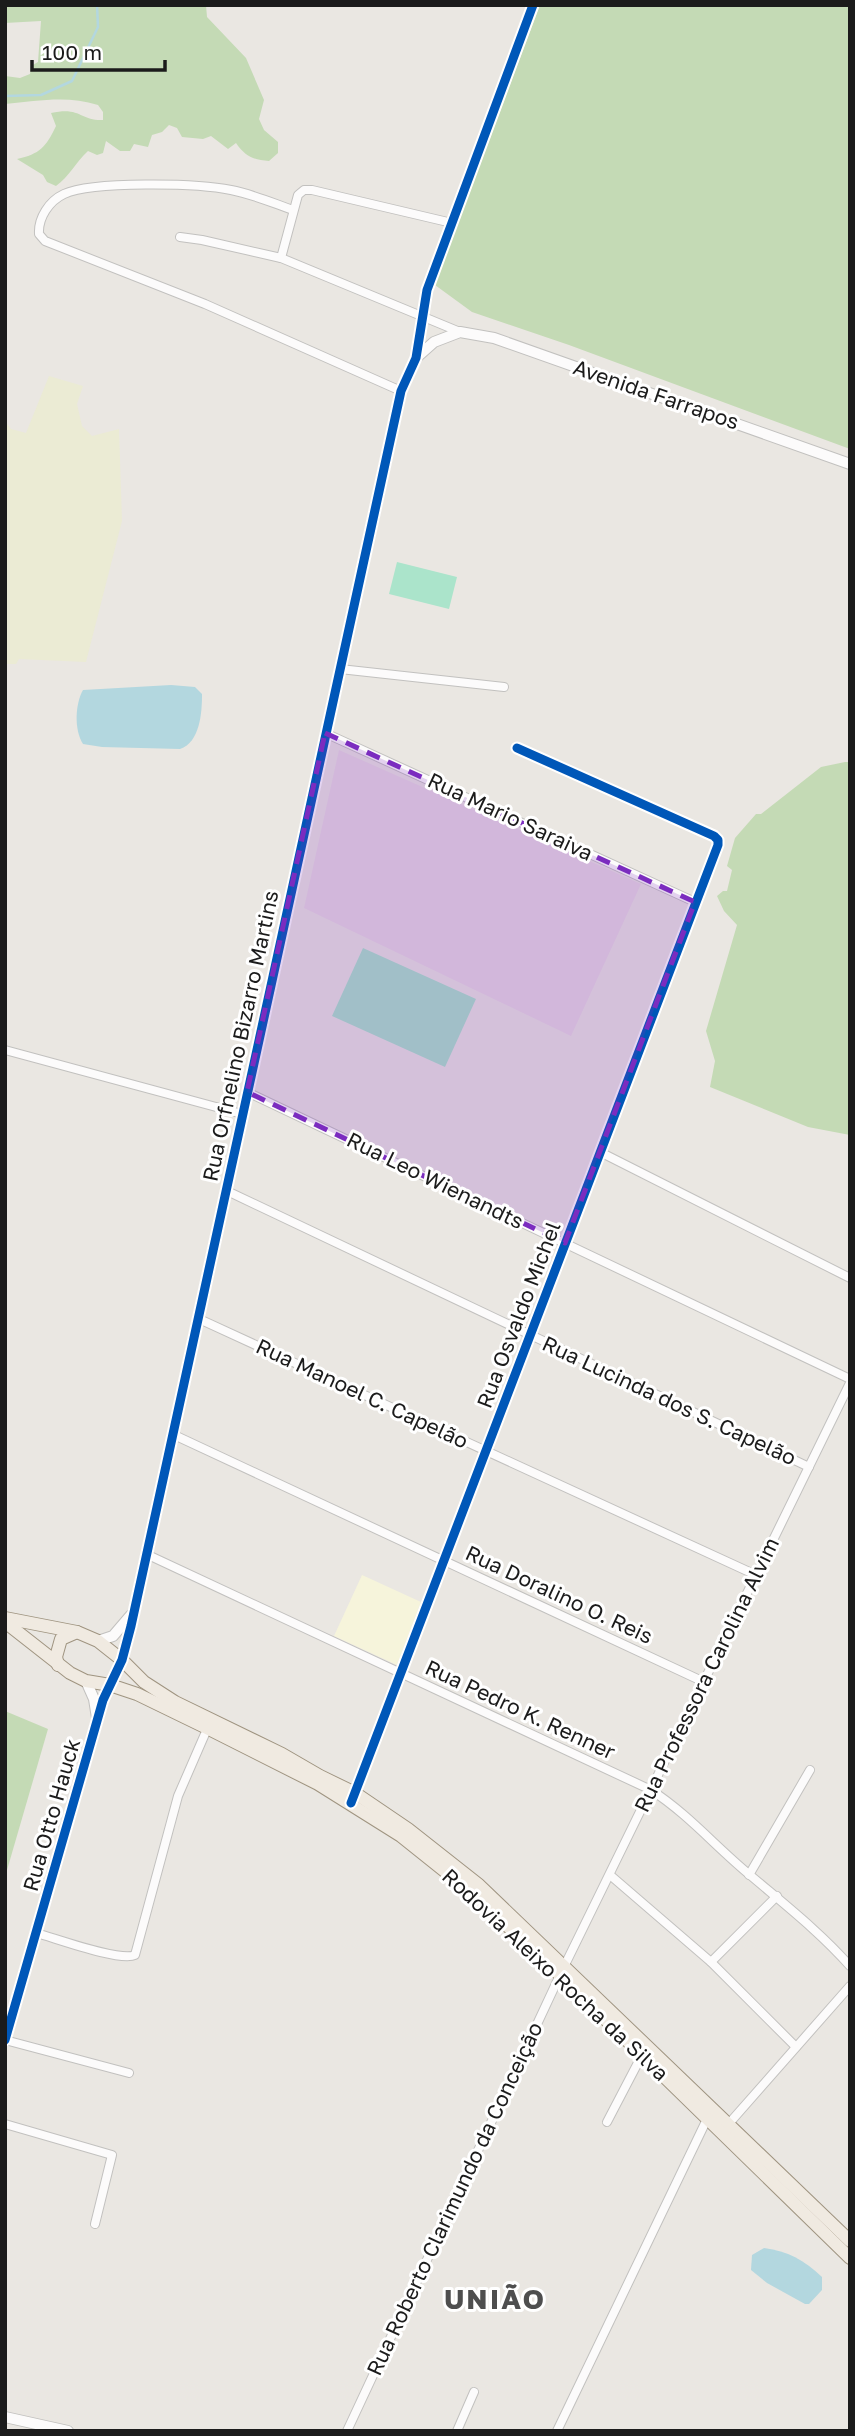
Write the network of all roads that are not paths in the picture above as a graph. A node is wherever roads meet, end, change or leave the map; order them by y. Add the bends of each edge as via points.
1 (533, 5) edge
2 (293, 210) junction
3 (452, 223) junction
4 (180, 237) dead end
5 (281, 258) junction
6 (423, 315) junction
7 (460, 332) junction
8 (416, 358) junction
9 (401, 391) junction
10 (850, 464) edge
11 (340, 669) junction
12 (504, 687) dead end
13 (326, 733) junction
14 (517, 748) dead end
15 (695, 902) junction
16 (5, 1050) edge
17 (247, 1091) junction
18 (242, 1114) junction
19 (600, 1152) junction
20 (225, 1190) junction
21 (565, 1244) junction
22 (850, 1278) edge
23 (197, 1318) junction
24 (530, 1335) junction
25 (850, 1381) edge
26 (172, 1434) junction
27 (486, 1451) junction
28 (809, 1467) junction
29 (145, 1554) junction
30 (443, 1561) junction
31 (756, 1575) junction
32 (133, 1613) junction
33 (5, 1620) edge
34 (78, 1632) junction
35 (99, 1641) junction
36 (122, 1660) junction
37 (58, 1665) junction
38 (401, 1673) junction
39 (86, 1681) junction
40 (704, 1682) junction
41 (110, 1685) junction
42 (97, 1721) junction
43 (209, 1724) junction
44 (810, 1770) dead end
45 (651, 1790) junction
46 (353, 1798) junction
47 (610, 1875) junction
48 (749, 1875) junction
49 (777, 1896) junction
50 (36, 1933) junction
51 (711, 1962) junction
52 (850, 1966) edge
53 (562, 1971) junction
54 (850, 1986) edge
55 (5, 2040) edge
56 (796, 2047) junction
57 (642, 2055) junction
58 (129, 2073) dead end
59 (710, 2114) junction
60 (607, 2122) dead end
61 (5, 2124) edge
62 (725, 2128) junction
63 (95, 2224) dead end
64 (850, 2241) edge
65 (850, 2259) edge
66 (474, 2392) dead end
67 (5, 2417) edge
68 (68, 2431) edge
69 (347, 2431) edge
70 (457, 2431) edge
71 (557, 2431) edge

1 - 3 street
2 - 3 street via 298,195 312,190
2 - 5 street
2 - 9 street via 232,190 95,186 63,194 44,212 39,234 45,241 205,304
3 - 6 street via 427,290
4 - 5 street, Avenida Farrapos
5 - 6 street, Avenida Farrapos
6 - 7 street, Avenida Farrapos
6 - 8 street
7 - 8 street via 433,342
7 - 10 street, Avenida Farrapos via 494,338
8 - 9 street, Rua Orfnelino Bizarro Martins
9 - 11 street, Rua Orfnelino Bizarro Martins
11 - 12 street
11 - 13 street, Rua Orfnelino Bizarro Martins
13 - 15 street, Rua Mario Saraiva
13 - 17 street, Rua Orfnelino Bizarro Martins
14 - 15 street, Rua Osvaldo Michel via 718,840
15 - 19 street, Rua Osvaldo Michel
16 - 18 street
17 - 18 street, Rua Orfnelino Bizarro Martins
17 - 21 street, Rua Leo Wienandts
18 - 20 street, Rua Orfnelino Bizarro Martins
19 - 21 street, Rua Osvaldo Michel
19 - 22 street
20 - 23 street, Rua Orfnelino Bizarro Martins
20 - 24 street, Rua Lucinda dos S. Capelão
21 - 24 street, Rua Osvaldo Michel
21 - 25 street, Rua Leo Wienandts
23 - 26 street, Rua Orfnelino Bizarro Martins
23 - 27 street, Rua Manoel C. Capelão
24 - 27 street, Rua Osvaldo Michel
24 - 28 street, Rua Lucinda dos S. Capelão
25 - 28 street, Rua Professora Carolina Alvim
26 - 29 street, Rua Orfnelino Bizarro Martins
26 - 30 street, Rua Doralino O. Reis
27 - 30 street, Rua Osvaldo Michel
27 - 31 street, Rua Manoel C. Capelão
28 - 31 street, Rua Professora Carolina Alvim
29 - 32 street, Rua Orfnelino Bizarro Martins
29 - 38 street, Rua Pedro K. Renner
30 - 38 street, Rua Osvaldo Michel
30 - 40 street, Rua Doralino O. Reis
31 - 40 street, Rua Professora Carolina Alvim
32 - 35 street via 113,1636
32 - 36 street, Rua Orfnelino Bizarro Martins
33 - 34 main road, Rodovia Aleixo Rocha da Silva
33 - 37 main road, Rodovia Aleixo Rocha da Silva
34 - 35 main road, Rodovia Aleixo Rocha da Silva
34 - 37 main road via 61,1639
35 - 36 main road, Rodovia Aleixo Rocha da Silva
36 - 41 street, Rua Orfnelino Bizarro Martins
36 - 43 main road, Rodovia Aleixo Rocha da Silva via 144,1682
37 - 39 main road, Rodovia Aleixo Rocha da Silva
38 - 45 street, Rua Pedro K. Renner
38 - 46 street, Rua Osvaldo Michel
39 - 41 main road, Rodovia Aleixo Rocha da Silva
39 - 42 street
40 - 45 street, Rua Professora Carolina Alvim
41 - 42 street, Rua Orfnelino Bizarro Martins
41 - 43 main road, Rodovia Aleixo Rocha da Silva
42 - 50 street, Rua Otto Hauck
43 - 46 main road, Rodovia Aleixo Rocha da Silva via 282,1754
43 - 50 street via 178,1796 138,1952 131,1957 113,1955
44 - 48 street
45 - 47 street, Rua Professora Carolina Alvim
45 - 48 street, Rua Pedro K. Renner via 685,1814
46 - 53 main road, Rodovia Aleixo Rocha da Silva via 408,1829 480,1885
47 - 51 street
47 - 53 street, Rua Professora Carolina Alvim
48 - 49 street, Rua Pedro K. Renner
49 - 51 street
49 - 52 street, Rua Pedro K. Renner
50 - 55 street, Rua Otto Hauck
51 - 56 street
53 - 57 main road, Rodovia Aleixo Rocha da Silva
53 - 59 main road, Rodovia Aleixo Rocha da Silva
53 - 69 street, Rua Roberto Clarimundo da Conceição
54 - 56 street
55 - 58 street
56 - 62 street
57 - 59 main road, Rodovia Aleixo Rocha da Silva
57 - 60 street
59 - 62 main road, Rodovia Aleixo Rocha da Silva
59 - 71 street
61 - 63 street via 112,2155
62 - 64 main road, Rodovia Aleixo Rocha da Silva
62 - 65 main road, Rodovia Aleixo Rocha da Silva
66 - 70 street
67 - 68 street

